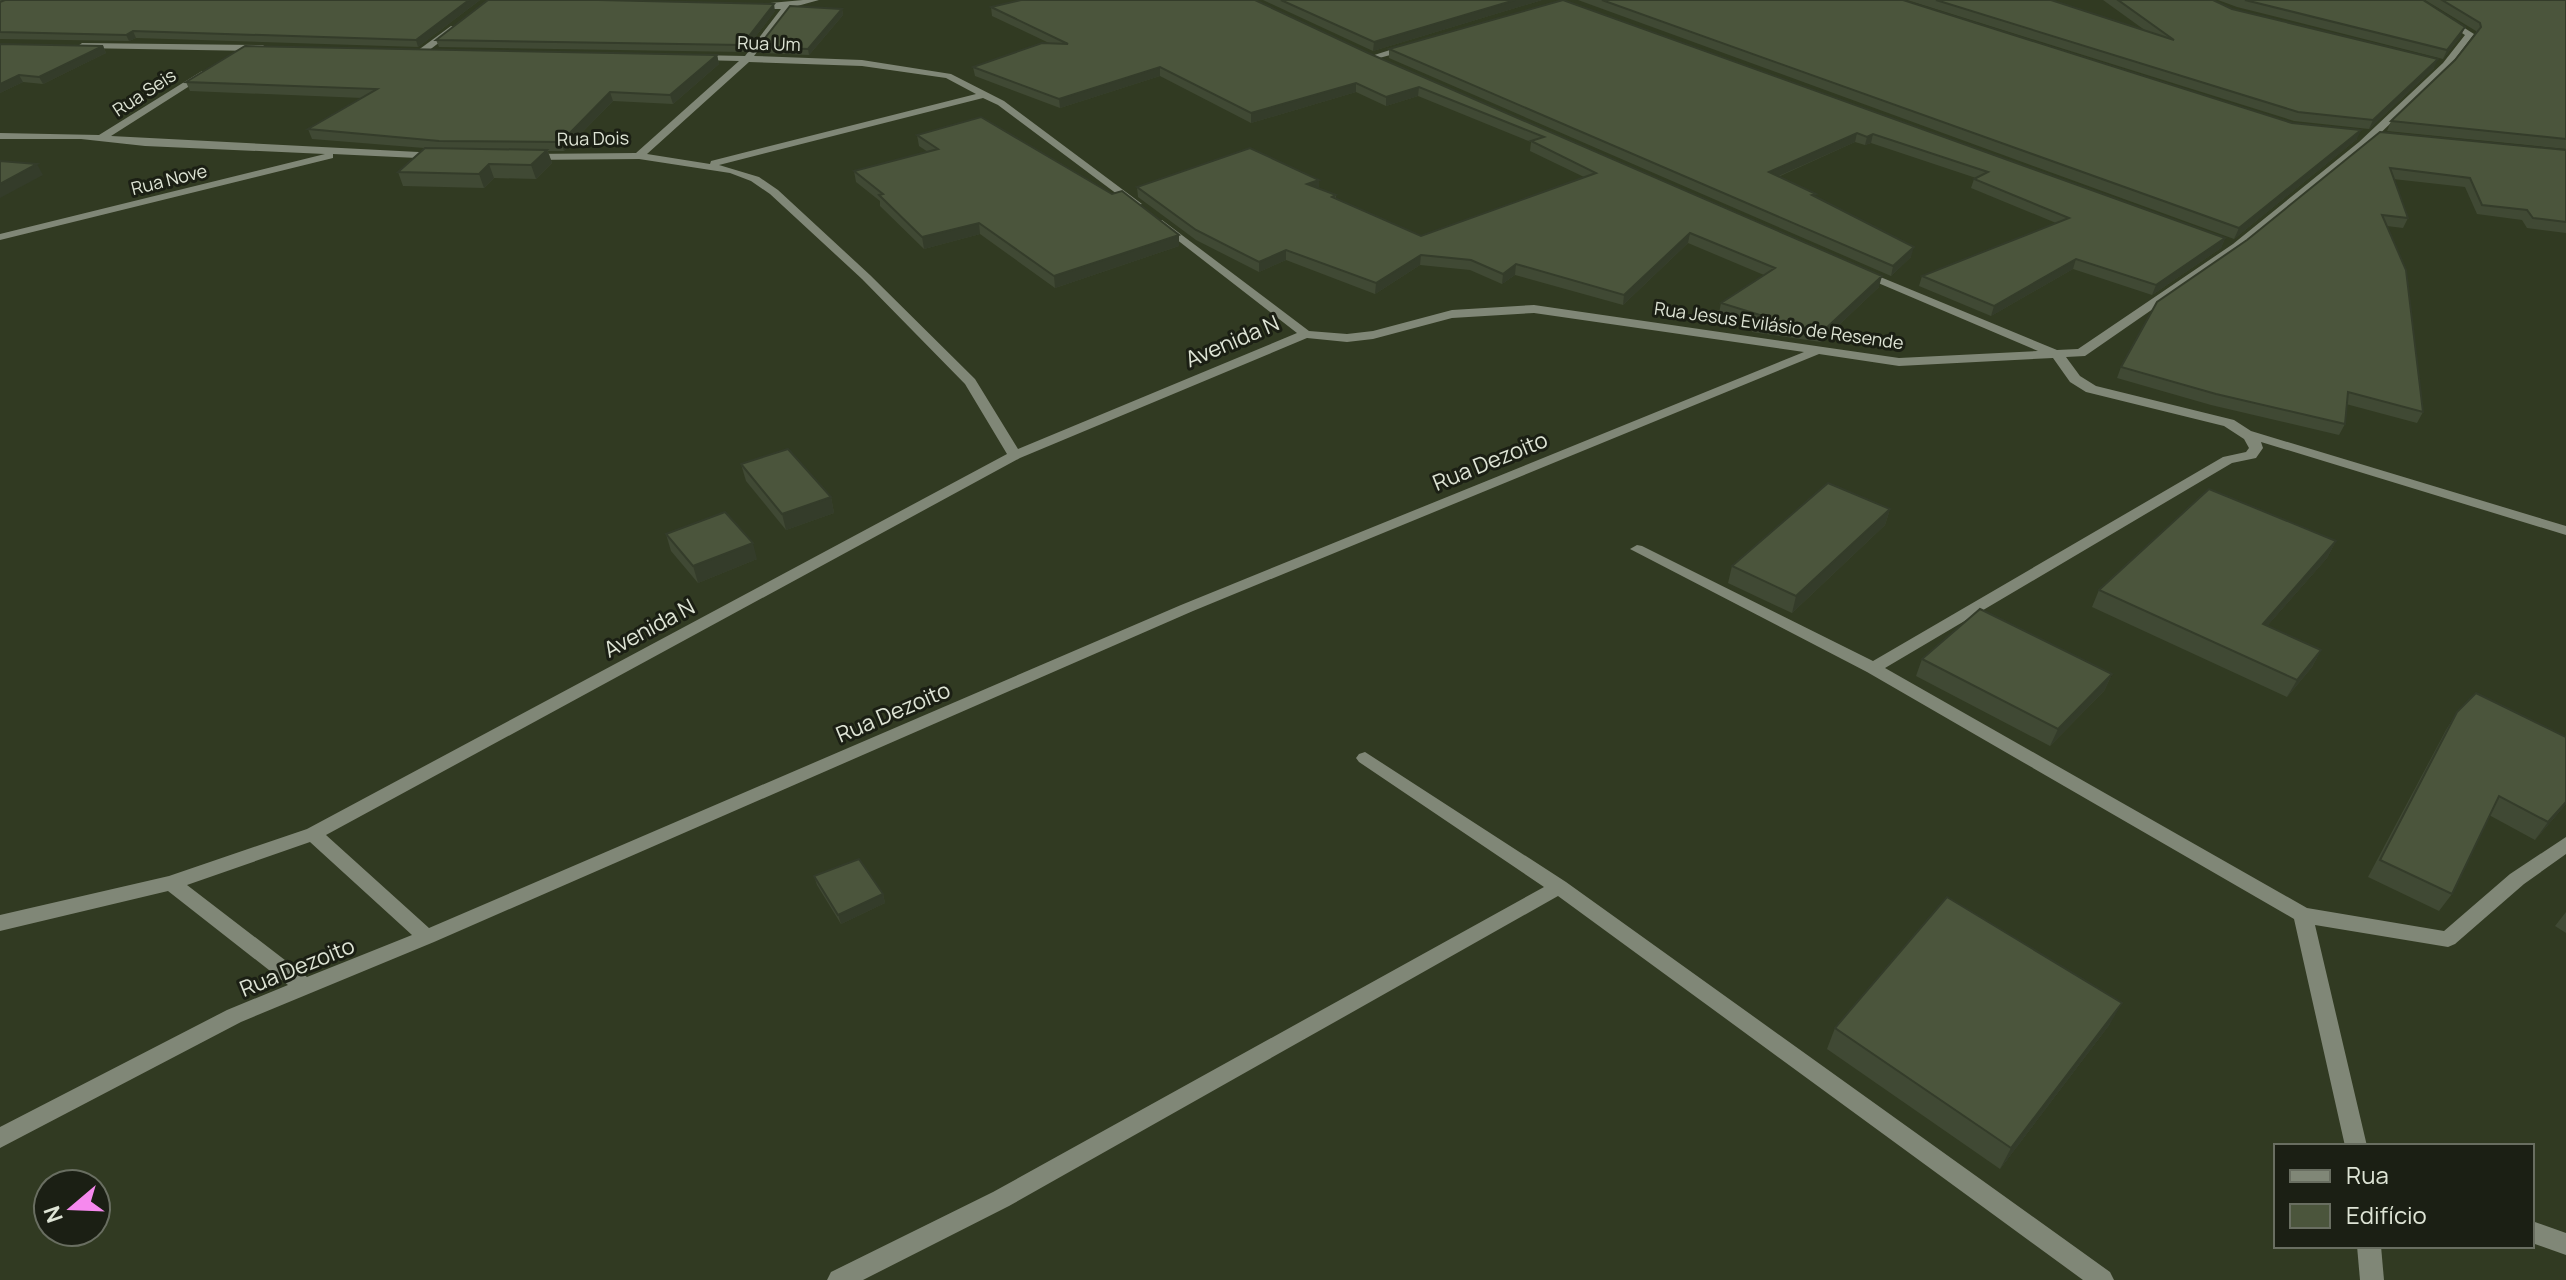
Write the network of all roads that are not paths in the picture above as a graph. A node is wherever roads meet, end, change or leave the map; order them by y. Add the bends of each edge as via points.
1 (815, 0) edge
2 (2414, 0) edge
3 (787, 6) junction
4 (737, 7) edge
5 (467, 18) edge
6 (1416, 45) edge
7 (77, 46) edge
8 (246, 48) junction
9 (278, 49) edge
10 (1358, 51) edge
11 (405, 52) edge
12 (420, 53) junction
13 (436, 53) edge
14 (233, 56) edge
15 (685, 57) edge
16 (1372, 57) junction
17 (748, 58) junction
18 (2431, 61) edge
19 (1386, 63) edge
20 (220, 64) edge
21 (2446, 65) junction
22 (982, 95) junction
23 (0, 136) edge
24 (2363, 136) junction
25 (101, 138) junction
26 (2384, 138) edge
27 (346, 151) junction
28 (458, 156) edge
29 (639, 156) junction
30 (520, 157) edge
31 (706, 166) junction
32 (1141, 208) edge
33 (1154, 217) edge
34 (0, 237) edge
35 (2222, 241) edge
36 (2237, 246) junction
37 (1845, 266) edge
38 (1306, 334) junction
39 (1815, 352) junction
40 (2059, 356) junction
41 (2247, 434) junction
42 (1015, 455) junction
43 (2566, 531) edge
44 (1637, 549) dead end
45 (1873, 668) junction
46 (1365, 758) dead end
47 (313, 834) junction
48 (2566, 844) edge
49 (171, 883) junction
50 (1559, 887) junction
51 (2303, 915) junction
52 (0, 923) edge
53 (427, 937) junction
54 (306, 988) junction
55 (0, 1138) edge
56 (2356, 1144) edge
57 (2534, 1233) edge
58 (2566, 1244) edge
59 (2369, 1248) edge
60 (839, 1280) edge
61 (2102, 1280) edge
62 (2372, 1280) edge

1 - 3 street
2 - 21 street, Rua Jesus Evilásio de Resende via 2470,34
3 - 4 street
3 - 17 street
5 - 12 street
6 - 16 street
7 - 8 street
8 - 9 street
8 - 14 street
10 - 16 street
11 - 12 street
12 - 13 street
15 - 17 street, Rua Um
16 - 19 street
17 - 22 street, Rua Um via 908,69 948,76
17 - 29 street
18 - 21 street
20 - 25 street, Rua Seis
21 - 24 street, Rua Jesus Evilásio de Resende
22 - 31 street
22 - 32 street, Rua Um via 1040,130
23 - 25 street
24 - 26 street
24 - 36 street, Rua Jesus Evilásio de Resende
25 - 27 street
27 - 28 street
27 - 34 street, Rua Nove
29 - 30 street, Rua Dois
29 - 31 street, Rua Dois
31 - 42 street, Rua Dois via 732,170 774,192 866,277 970,382
33 - 38 street
35 - 36 street
36 - 40 street, Rua Jesus Evilásio de Resende via 2096,344
37 - 40 street
38 - 39 street, Rua Jesus Evilásio de Resende via 1347,338 1452,314 1534,309
38 - 42 street, Avenida N
39 - 40 street, Rua Jesus Evilásio de Resende via 1899,362
39 - 53 street, Rua Dezoito via 1187,608
40 - 41 street via 2075,379 2091,389 2215,418
41 - 43 street
41 - 45 street via 2256,448 2251,455 2228,460
42 - 47 street, Avenida N
44 - 45 street
45 - 51 street
46 - 50 street
47 - 49 street, Avenida N
47 - 53 street
48 - 51 street via 2448,939
49 - 52 street, Avenida N
49 - 54 street
50 - 60 street via 1001,1199
50 - 61 street
51 - 56 street
53 - 54 street, Rua Dezoito
54 - 55 street, Rua Dezoito via 234,1016
57 - 58 street
59 - 62 street

